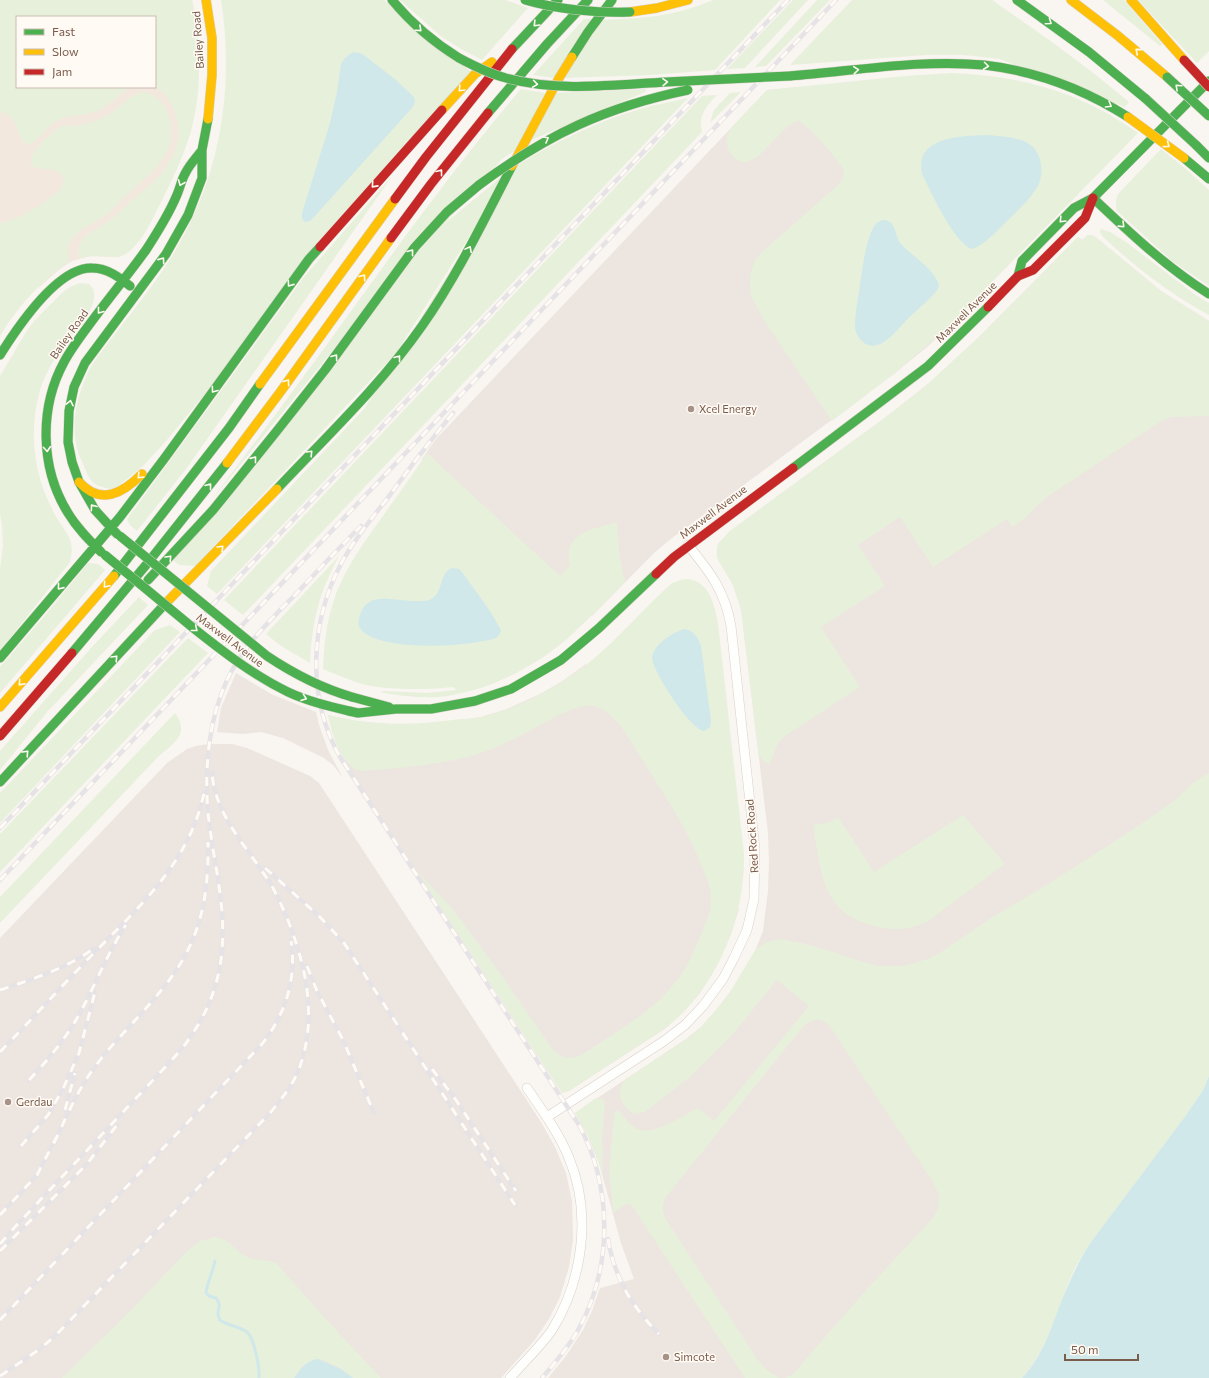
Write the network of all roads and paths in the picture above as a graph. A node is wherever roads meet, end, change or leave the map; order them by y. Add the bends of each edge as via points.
1 (206, 0) edge
2 (392, 0) edge
3 (525, 0) edge
4 (558, 0) edge
5 (588, 0) edge
6 (612, 0) edge
7 (688, 0) edge
8 (1017, 0) edge
9 (1071, 0) edge
10 (1131, 0) edge
11 (514, 47) junction
12 (790, 76) junction
13 (1209, 81) edge
14 (1209, 87) edge
15 (1209, 116) edge
16 (202, 150) junction
17 (1209, 158) edge
18 (1209, 179) edge
19 (1094, 198) junction
20 (1018, 276) junction
21 (124, 280) junction
22 (138, 292) junction
23 (1209, 294) edge
24 (0, 355) edge
25 (195, 416) junction
26 (78, 482) junction
27 (111, 528) junction
28 (688, 545) junction
29 (94, 546) junction
30 (182, 587) junction
31 (138, 591) dead end
32 (164, 605) junction
33 (121, 608) dead end
34 (0, 658) edge
35 (44, 686) junction
36 (0, 707) edge
37 (396, 710) junction
38 (0, 736) edge
39 (0, 782) edge
40 (527, 1088) dead end
41 (547, 1117) junction
42 (510, 1378) edge

1 - 16 main road, Bailey Road via 212,38 212,75
2 -> 12 main road, bridge via 426,35 459,58 477,68 525,83 588,86
3 - 7 main road, bridge via 558,9 606,13 657,8
4 -> 11 main road
35 -> 5 main road via 104,617 212,482 450,160 527,67
30 -> 6 main road via 365,397 398,358 444,292 559,78
8 -> 17 main road, bridge via 1089,52 1146,99
15 -> 9 main road, bridge via 1122,38
10 - 14 main road, bridge
11 -> 25 main road via 475,74 347,215 296,277
11 -> 36 main road via 394,199 234,422 174,500 98,594
12 -> 18 main road, bridge via 931,64 964,64 1022,72 1059,82 1100,100 1128,117
31 -> 12 main road, bridge via 226,495 325,370 425,235 479,185 545,140 609,110 679,91
13 - 19 main road, Maxwell Avenue
16 -> 21 main road, Bailey Road via 186,171 159,231
22 -> 16 main road, Bailey Road via 166,254 188,215 202,178
19 - 20 main road, Maxwell Avenue via 1085,218 1033,270
19 -> 20 main road, Maxwell Avenue via 1074,208 1022,261
19 -> 23 main road via 1156,257
20 - 28 main road, Maxwell Avenue via 955,341 917,375
21 - 22 main road
21 - 24 main road via 111,272 94,268 83,268 70,274 30,312
21 -> 29 main road, Bailey Road via 67,356 54,382 47,410 47,454 54,487 74,524
26 -> 22 main road, Bailey Road via 68,433 74,387 88,359
25 -> 26 main road via 124,491 114,495 103,495 87,489
25 - 27 main road
27 -> 26 main road, Bailey Road via 91,504
27 - 29 main road
27 - 30 main road, Maxwell Avenue, bridge
28 - 37 main road, Maxwell Avenue via 570,653 535,676 511,689 475,702 431,709
28 - 41 street, Red Rock Road via 719,587 730,621 755,849 755,886 750,922 723,979 704,1006 686,1025
29 - 32 main road, Maxwell Avenue, bridge
29 -> 34 main road
30 - 32 main road
30 - 37 main road, Maxwell Avenue, bridge via 278,664 315,685
32 -> 37 main road, Maxwell Avenue, bridge via 259,677 300,697 358,713
39 -> 32 main road
33 - 35 main road
35 - 38 main road
40 - 41 street
41 - 42 street via 569,1157 577,1183 582,1218 579,1253 573,1284 557,1320 544,1340

